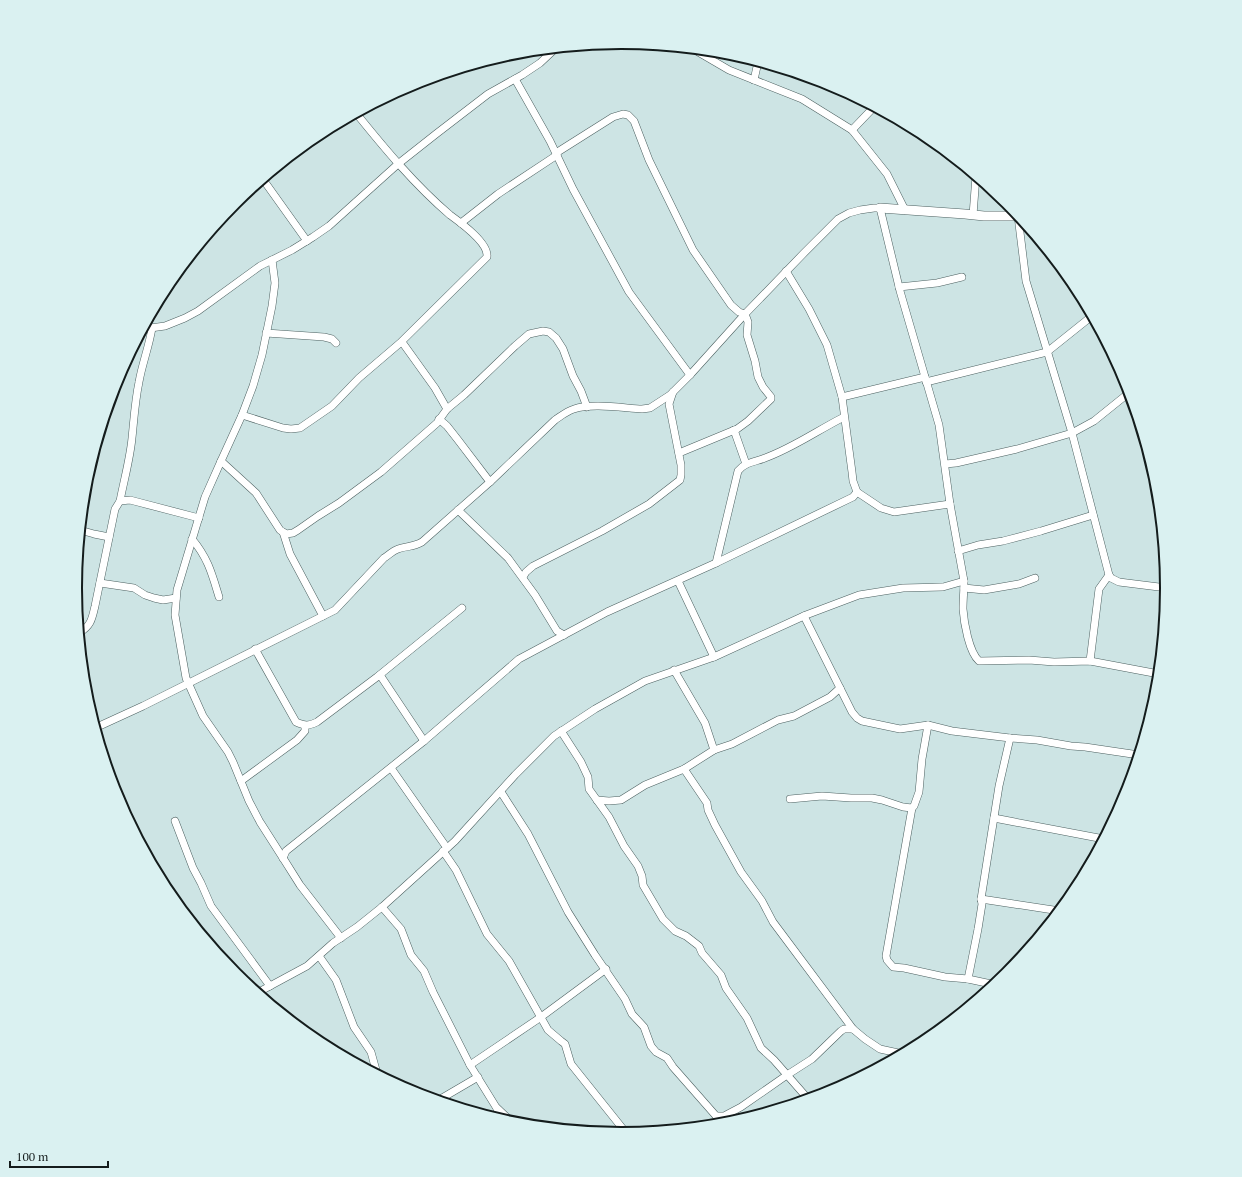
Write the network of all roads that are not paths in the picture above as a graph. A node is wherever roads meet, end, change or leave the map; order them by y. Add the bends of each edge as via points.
1 (549, 54) edge
2 (705, 56) edge
3 (757, 66) edge
4 (515, 79) junction
5 (754, 80) junction
6 (871, 110) edge
7 (359, 117) edge
8 (852, 130) junction
9 (557, 154) junction
10 (398, 164) junction
11 (976, 182) edge
12 (265, 183) edge
13 (880, 208) junction
14 (905, 210) junction
15 (973, 215) junction
16 (1011, 216) edge
17 (461, 223) junction
18 (1019, 225) edge
19 (307, 241) junction
20 (272, 260) junction
21 (786, 271) junction
22 (962, 277) dead end
23 (899, 287) junction
24 (745, 314) junction
25 (1088, 319) edge
26 (149, 328) edge
27 (152, 328) junction
28 (266, 333) junction
29 (402, 342) junction
30 (336, 343) dead end
31 (1047, 352) junction
32 (690, 375) junction
33 (926, 380) junction
34 (1125, 396) edge
35 (842, 397) junction
36 (667, 402) junction
37 (587, 407) junction
38 (447, 409) junction
39 (242, 415) junction
40 (844, 417) junction
41 (439, 419) junction
42 (734, 430) junction
43 (1072, 433) junction
44 (679, 454) junction
45 (221, 461) junction
46 (746, 464) junction
47 (945, 464) junction
48 (490, 482) junction
49 (857, 492) junction
50 (120, 502) junction
51 (950, 504) junction
52 (458, 510) junction
53 (1093, 515) junction
54 (199, 518) junction
55 (85, 531) edge
56 (283, 532) junction
57 (109, 537) junction
58 (192, 539) junction
59 (958, 551) junction
60 (716, 563) junction
61 (1109, 575) junction
62 (523, 577) junction
63 (1035, 578) dead end
64 (678, 581) junction
65 (100, 583) junction
66 (964, 585) junction
67 (1160, 587) edge
68 (219, 597) dead end
69 (176, 598) junction
70 (462, 608) dead end
71 (323, 616) junction
72 (804, 616) junction
73 (84, 630) edge
74 (560, 633) junction
75 (255, 649) junction
76 (714, 656) junction
77 (1090, 661) junction
78 (674, 670) junction
79 (1154, 673) edge
80 (380, 675) junction
81 (188, 683) junction
82 (840, 688) junction
83 (928, 725) junction
84 (100, 726) edge
85 (305, 726) junction
86 (561, 731) junction
87 (1010, 738) junction
88 (424, 741) junction
89 (714, 750) junction
90 (1134, 754) edge
91 (391, 768) junction
92 (684, 768) junction
93 (241, 781) junction
94 (501, 792) junction
95 (790, 799) dead end
96 (597, 800) junction
97 (912, 808) junction
98 (994, 818) junction
99 (175, 821) dead end
100 (1099, 838) edge
101 (278, 850) junction
102 (445, 850) junction
103 (286, 851) junction
104 (283, 858) junction
105 (981, 899) junction
106 (382, 907) junction
107 (1054, 910) edge
108 (341, 938) junction
109 (319, 956) junction
110 (606, 969) junction
111 (968, 979) junction
112 (988, 983) edge
113 (270, 986) junction
114 (261, 991) edge
115 (541, 1017) junction
116 (853, 1029) junction
117 (896, 1053) edge
118 (470, 1065) junction
119 (376, 1069) edge
120 (787, 1075) junction
121 (478, 1077) junction
122 (805, 1095) edge
123 (443, 1097) edge
124 (496, 1107) junction
125 (499, 1114) edge
126 (505, 1115) edge
127 (718, 1116) junction
128 (720, 1119) edge
129 (622, 1128) edge

1 - 4 street
2 - 5 street via 729,70
3 - 5 street
4 - 9 street
4 - 10 street via 488,94
5 - 8 street via 802,99
6 - 8 street
7 - 10 street
8 - 14 street via 887,174
9 - 17 street
9 - 24 street via 613,117 628,115 634,121 649,160 693,250 731,305
9 - 32 street via 573,189 629,292
10 - 17 street
10 - 19 street via 329,226
11 - 15 street
12 - 19 street
13 - 14 street
13 - 21 street via 849,213 838,220
13 - 23 street
14 - 15 street
15 - 16 street
17 - 29 street via 483,245 487,251 487,258
18 - 31 street via 1026,281
19 - 20 street
20 - 27 street via 192,315 165,326
20 - 28 street via 275,283
21 - 24 street
21 - 35 street via 827,345
22 - 23 street via 937,283
23 - 33 street
24 - 32 street
24 - 42 street via 748,322 747,335 758,377 771,399 748,421
25 - 31 street
26 - 27 street
27 - 50 street via 139,383
28 - 30 street via 332,338
28 - 39 street via 253,386
29 - 38 street
29 - 39 street via 359,378 332,406 300,428 283,428
31 - 33 street
31 - 43 street
32 - 36 street via 673,391
33 - 35 street
33 - 47 street via 939,425
34 - 43 street via 1094,421
35 - 40 street
36 - 37 street via 642,409
36 - 44 street
37 - 38 street via 561,344 549,332 543,331 529,334
37 - 48 street via 574,409 555,420
38 - 41 street
39 - 45 street
40 - 46 street via 781,451
40 - 49 street via 853,481
41 - 48 street
41 - 56 street via 381,472 339,503 293,533
42 - 44 street
42 - 46 street
43 - 47 street via 1017,449
43 - 53 street
44 - 62 street via 680,480 649,504 530,568
45 - 54 street
45 - 56 street via 256,493
46 - 60 street via 738,472
47 - 51 street
48 - 52 street
49 - 51 street via 881,508 894,512
49 - 60 street via 853,497
50 - 54 street via 130,500
50 - 57 street via 115,509
51 - 59 street
52 - 62 street via 508,558
52 - 71 street via 422,542 391,552 334,610
53 - 59 street via 1041,531
53 - 61 street
54 - 58 street
55 - 57 street
56 - 71 street via 290,554
57 - 65 street
58 - 68 street via 209,565
58 - 69 street
59 - 66 street
60 - 64 street
61 - 67 street via 1119,582
61 - 77 street via 1099,589
62 - 74 street
63 - 66 street via 984,590
64 - 74 street
64 - 76 street
65 - 69 street via 134,588 145,595 163,600
65 - 73 street via 91,622
66 - 72 street via 904,588 859,595
66 - 77 street via 965,621 975,658 979,661
69 - 81 street via 176,623
70 - 80 street
71 - 75 street
72 - 76 street
72 - 82 street
74 - 88 street via 555,639 511,665
75 - 81 street
75 - 85 street via 294,719
76 - 78 street
77 - 79 street
78 - 86 street via 645,682
78 - 89 street via 705,723
80 - 85 street via 317,722
80 - 88 street
81 - 84 street
81 - 93 street via 203,716 230,757
82 - 83 street via 852,712 862,721 900,728
82 - 89 street via 830,697 794,716 778,720 732,744
83 - 87 street via 952,731
83 - 97 street via 919,792
85 - 93 street via 305,731 298,740
86 - 94 street
86 - 96 street via 581,762 588,777 589,789
87 - 90 street
87 - 98 street
88 - 91 street
89 - 92 street
91 - 102 street
91 - 103 street
92 - 96 street via 645,785 621,800
92 - 116 street via 707,803 708,810 741,872 762,901 773,922
93 - 101 street via 260,822
94 - 102 street
94 - 110 street via 528,834 568,912
95 - 97 street via 822,796 872,798
96 - 120 street via 638,866 643,885 664,919 675,931 699,946 722,975 726,988 747,1018 761,1048
97 - 111 street via 887,960 893,967
98 - 100 street
98 - 105 street
99 - 113 street via 211,906
101 - 103 street
101 - 104 street
102 - 106 street
102 - 115 street via 487,934 509,961
103 - 104 street
104 - 108 street via 300,885
105 - 107 street
105 - 111 street
106 - 108 street
106 - 118 street via 401,930 411,955 424,971
108 - 109 street
109 - 113 street via 307,966
109 - 119 street via 336,980 354,1027 371,1052
110 - 115 street
110 - 127 street via 632,1014 644,1027 651,1046 667,1058
111 - 112 street
113 - 114 street
115 - 118 street
115 - 129 street via 548,1030 564,1044 574,1070
116 - 117 street via 880,1049
116 - 120 street via 841,1031 812,1059
118 - 121 street
120 - 122 street
120 - 127 street via 741,1107 724,1116
121 - 123 street
121 - 124 street
124 - 125 street
124 - 126 street
127 - 128 street

